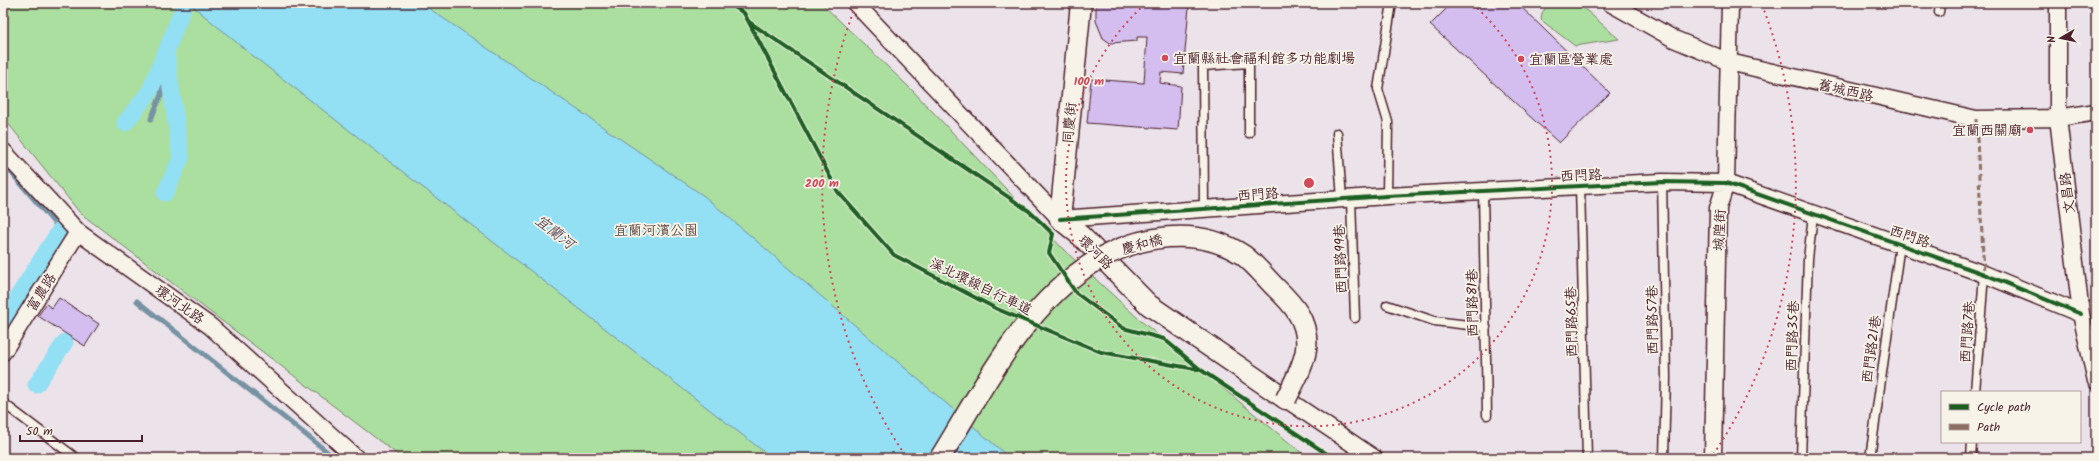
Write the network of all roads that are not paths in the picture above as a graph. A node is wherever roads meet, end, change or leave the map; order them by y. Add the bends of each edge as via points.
1 (855, 3) edge
2 (1081, 3) edge
3 (1392, 3) edge
4 (1610, 3) edge
5 (1730, 3) edge
6 (1940, 3) edge
7 (2058, 3) edge
8 (1939, 12) dead end
9 (1729, 62) junction
10 (2096, 112) edge
11 (2058, 118) junction
12 (1248, 133) dead end
13 (1337, 133) dead end
14 (3, 151) edge
15 (1662, 182) junction
16 (1726, 183) junction
17 (1580, 186) junction
18 (1483, 191) junction
19 (1386, 196) junction
20 (1346, 199) junction
21 (1204, 208) junction
22 (1813, 215) junction
23 (1060, 219) junction
24 (78, 232) junction
25 (1900, 244) junction
26 (1984, 274) junction
27 (1387, 305) dead end
28 (2081, 314) junction
29 (1355, 318) dead end
30 (1486, 326) junction
31 (3, 352) edge
32 (2096, 381) edge
33 (1975, 391) edge
34 (1286, 400) junction
35 (3, 403) edge
36 (1487, 415) dead end
37 (1972, 443) edge
38 (76, 458) edge
39 (356, 458) edge
40 (940, 458) edge
41 (1374, 458) edge
42 (1587, 458) edge
43 (1664, 458) edge
44 (1713, 458) edge
45 (1801, 458) edge
46 (1870, 458) edge
47 (1971, 458) edge

1 - 23 street, 環河路
2 - 23 street, 同慶街
3 - 19 lane via 1378,90 1388,122
4 - 9 street, 舊城西路 via 1674,39
5 - 9 street, 城隍街
6 - 8 lane
7 - 11 street, 文昌路
9 - 11 street, 舊城西路 via 1976,119
9 - 16 street, 城隍街
10 - 11 street, 舊城西路
11 - 28 street, 文昌路
12 - 21 lane via 1249,63 1203,66
13 - 20 lane, 西門路99巷
14 - 24 street, 環河北路
15 - 16 street, 西門路
15 - 17 street, 西門路
15 - 43 lane, 西門路57巷 via 1666,377
16 - 22 street, 西門路
16 - 44 street, 城隍街 via 1718,208
17 - 18 street, 西門路
17 - 42 lane, 西門路65巷
18 - 19 street, 西門路
18 - 30 lane, 西門路81巷
19 - 20 street, 西門路
20 - 21 street, 西門路
20 - 29 lane, 西門路99巷
21 - 23 street, 西門路
22 - 25 street, 西門路
22 - 45 lane, 西門路35巷 via 1808,259
23 - 34 street, 環河路 via 1081,236 1149,304
24 - 31 street, 富農路
24 - 39 street, 環河北路 via 210,326
25 - 26 street, 西門路
25 - 46 lane, 西門路21巷
26 - 28 street, 西門路
26 - 33 lane, 西門路7巷
27 - 30 lane via 1434,321
28 - 32 street, 文昌路
30 - 36 lane, 西門路81巷
34 - 40 street, 慶和橋, bridge via 1304,361 1306,349 1303,322 1294,305 1244,256 1233,249 1214,241 1192,237 1163,237 1112,253 1078,273 1061,289 1005,353
34 - 41 street, 環河路
35 - 38 lane
37 - 47 lane

